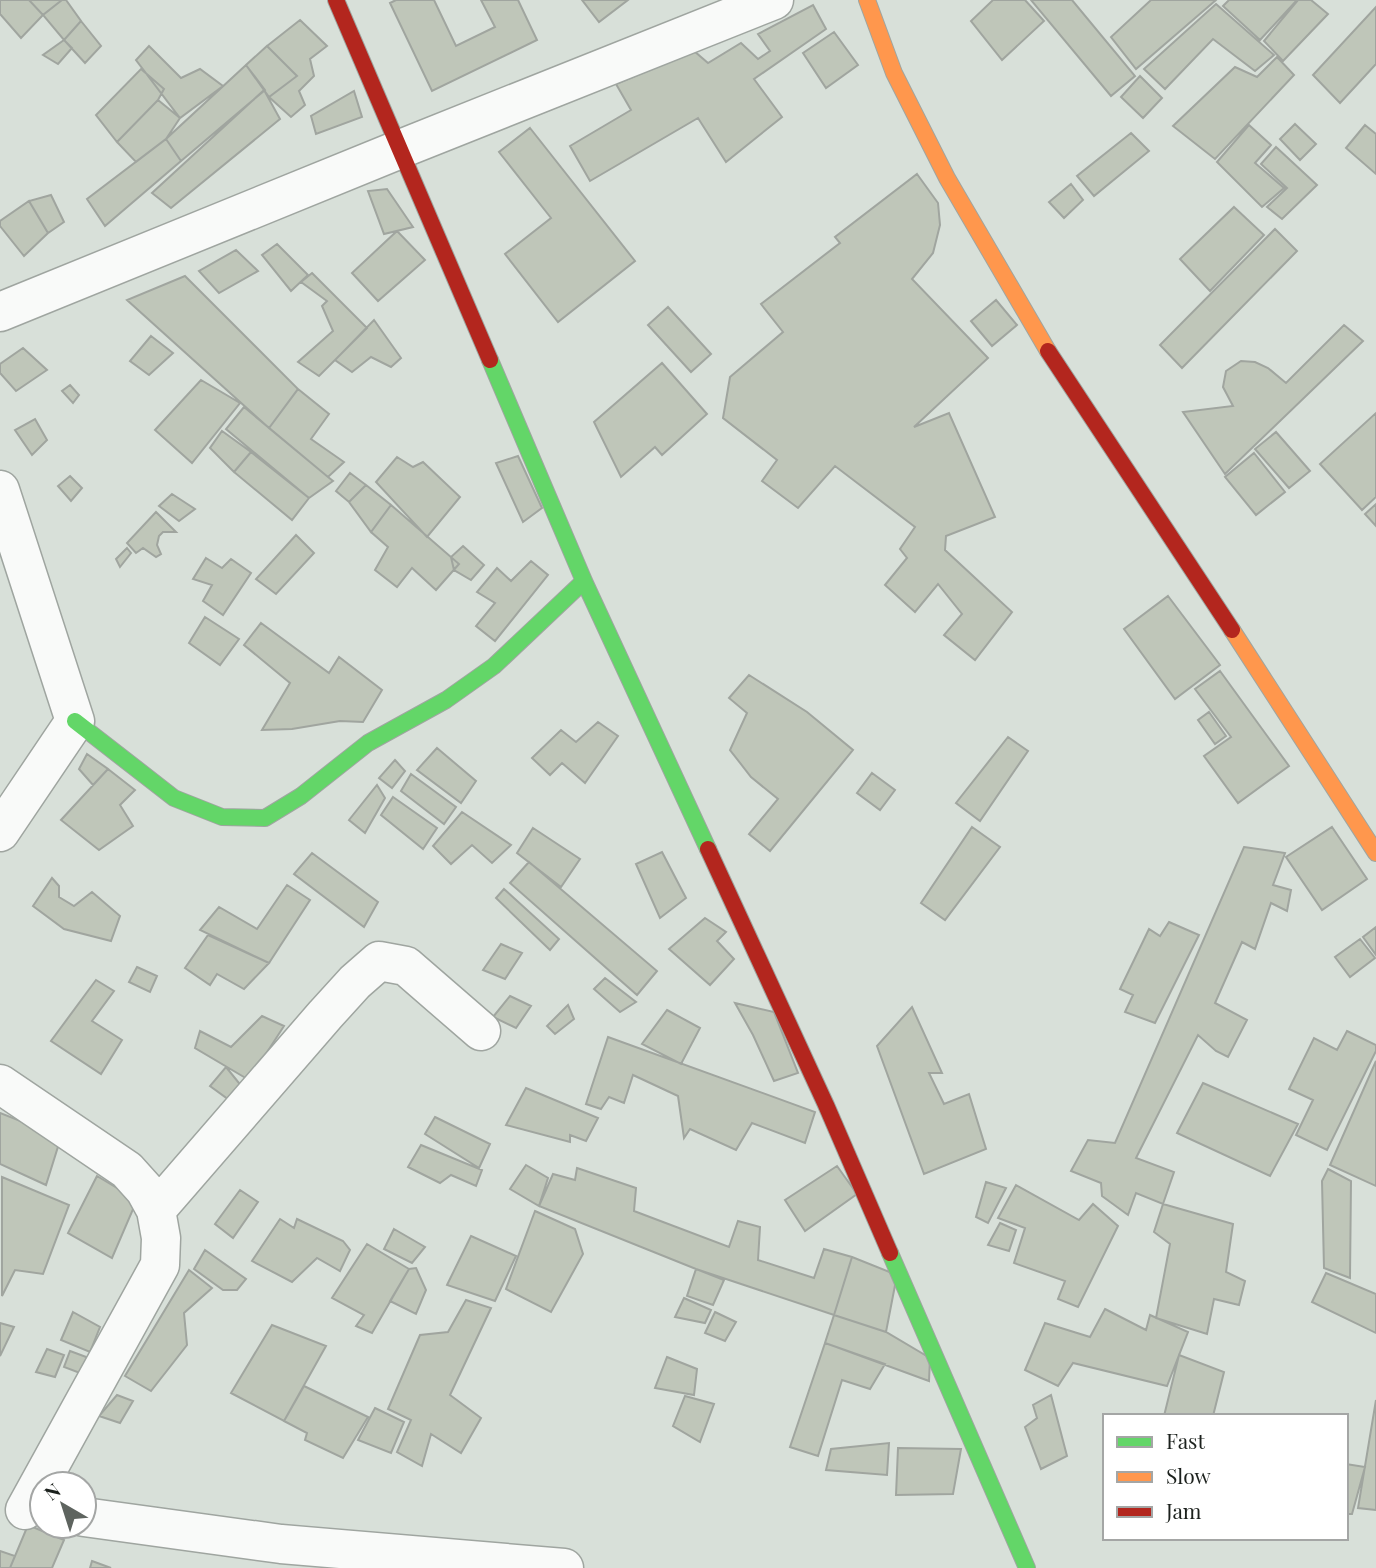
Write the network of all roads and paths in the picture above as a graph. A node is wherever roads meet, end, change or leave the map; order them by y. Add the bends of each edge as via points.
1 (336, 0) edge
2 (774, 0) edge
3 (867, 0) edge
4 (398, 150) junction
5 (0, 312) edge
6 (0, 491) edge
7 (7, 536) edge
8 (584, 581) junction
9 (75, 721) junction
10 (0, 832) edge
11 (1376, 853) edge
12 (481, 1031) dead end
13 (0, 1084) edge
14 (156, 1210) junction
15 (22, 1509) edge
16 (98, 1519) edge
17 (564, 1568) edge
18 (1027, 1568) edge

1 - 4 street
2 - 4 street
3 - 11 street via 894,73 947,178 1061,374
4 - 5 street
4 - 8 street
6 - 7 street
7 - 9 street
8 - 9 street via 494,666 446,700 368,743 265,818 222,817 174,798
8 - 18 street via 826,1105
9 - 10 street
12 - 14 street via 406,966 379,961 325,1015
13 - 14 street via 127,1170
14 - 15 street via 160,1265
16 - 17 street via 281,1544

